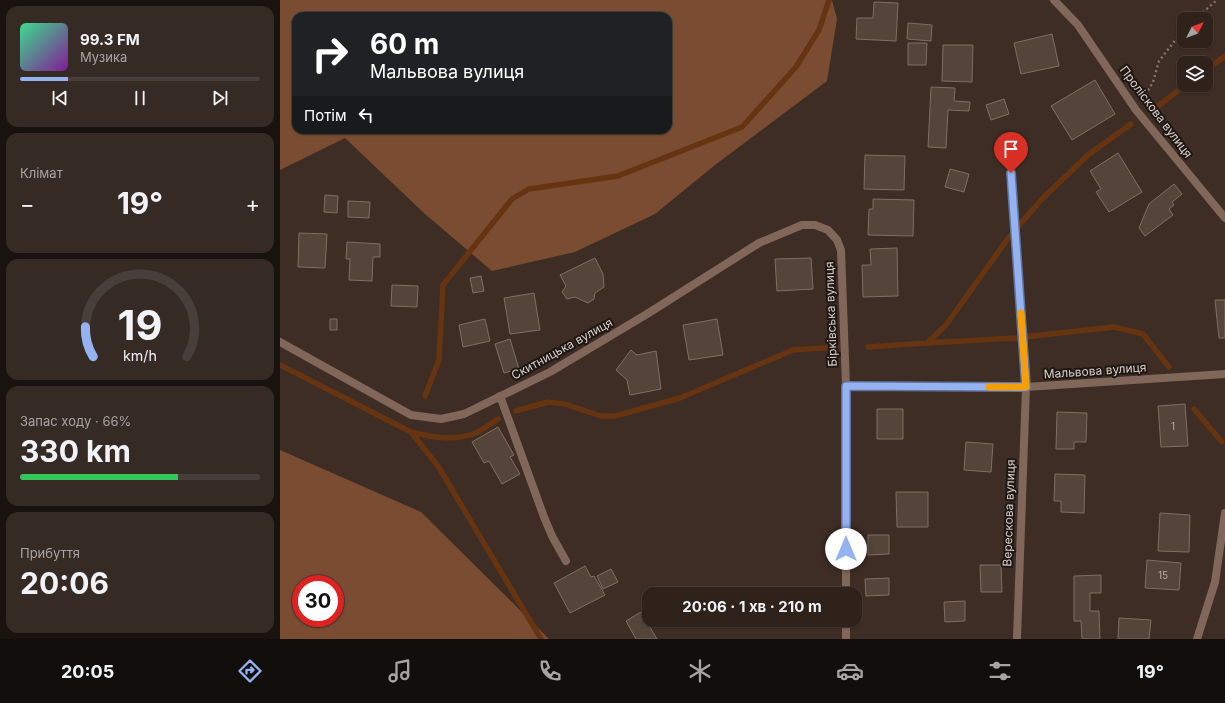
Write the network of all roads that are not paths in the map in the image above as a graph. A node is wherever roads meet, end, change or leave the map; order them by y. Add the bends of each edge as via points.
1 (1054, 0) edge
2 (1011, 173) dead end
3 (1225, 218) edge
4 (841, 250) joint
5 (280, 342) edge
6 (1225, 374) edge
7 (846, 386) junction
8 (1026, 387) junction
9 (500, 396) junction
10 (1225, 513) edge
11 (1219, 553) junction
12 (566, 561) dead end
13 (1225, 561) edge
14 (846, 587) edge
15 (846, 627) edge
16 (846, 639) edge
17 (1017, 639) edge
18 (1197, 639) edge

1 - 3 street, Проліскова вулиця via 1078,25 1136,110
2 - 8 street, Верескова вулиця
4 - 7 street, Бірківська вулиця
4 - 9 street, Скитницька вулиця via 837,240 828,230 815,225 802,225 759,243 550,372
5 - 9 street, Скитницька вулиця via 411,415 441,419 464,414
6 - 8 street, Мальвова вулиця
7 - 8 street, Мальвова вулиця
7 - 14 street, Бірківська вулиця
8 - 17 street, Верескова вулиця
9 - 12 street via 544,517
10 - 11 street
11 - 13 street
11 - 18 street via 1214,582
15 - 16 street

